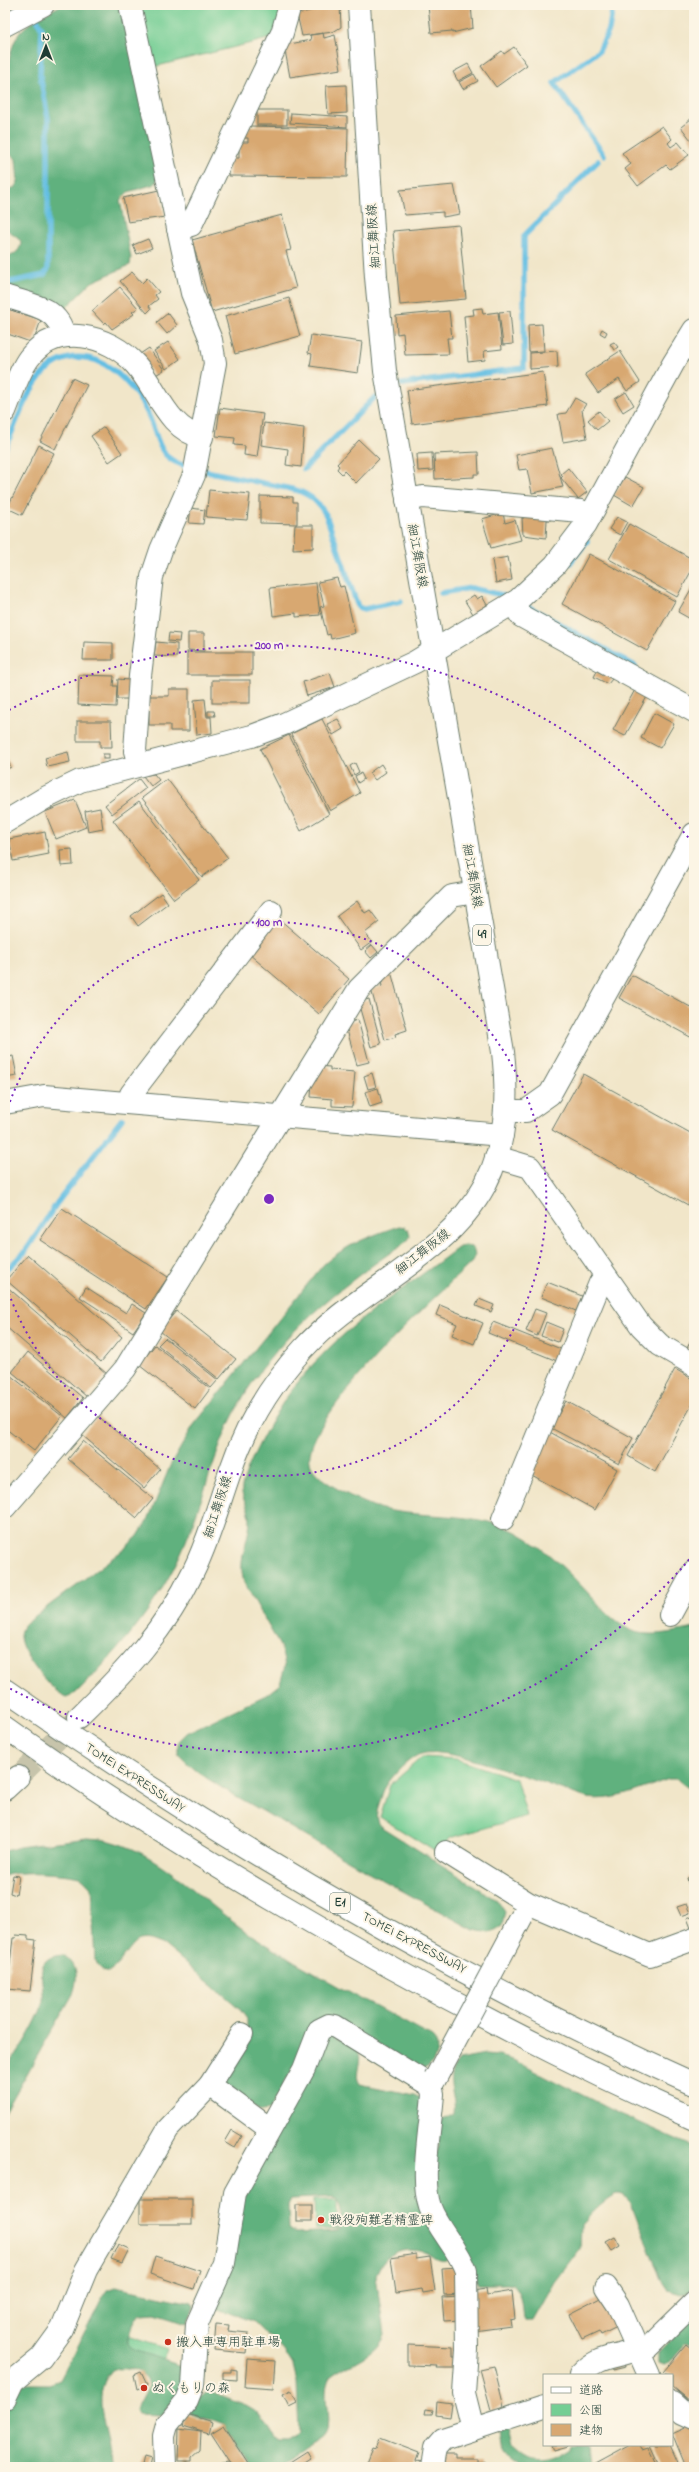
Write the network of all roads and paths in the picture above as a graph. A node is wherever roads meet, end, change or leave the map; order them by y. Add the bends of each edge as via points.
1 (130, 5) edge
2 (290, 5) edge
3 (360, 5) edge
4 (36, 9) edge
5 (5, 25) edge
6 (178, 228) junction
7 (5, 296) edge
8 (694, 330) edge
9 (64, 336) junction
10 (5, 411) edge
11 (202, 437) junction
12 (407, 500) junction
13 (590, 516) junction
14 (513, 603) junction
15 (434, 651) junction
16 (694, 711) edge
17 (139, 765) junction
18 (5, 822) edge
19 (694, 834) edge
20 (475, 892) junction
21 (271, 911) dead end
22 (5, 1103) edge
23 (130, 1104) junction
24 (506, 1111) junction
25 (281, 1116) junction
26 (502, 1136) junction
27 (496, 1157) junction
28 (607, 1278) junction
29 (694, 1365) edge
30 (5, 1507) edge
31 (504, 1519) dead end
32 (694, 1572) edge
33 (670, 1615) dead end
34 (5, 1690) edge
35 (79, 1717) tunnel mouth
36 (5, 1727) edge
37 (446, 1852) dead end
38 (525, 1910) junction
39 (694, 1939) edge
40 (242, 2034) dead end
41 (433, 2083) junction
42 (694, 2084) edge
43 (210, 2085) junction
44 (694, 2120) edge
45 (270, 2129) junction
46 (606, 2286) dead end
47 (694, 2303) edge
48 (637, 2350) junction
49 (581, 2374) edge
50 (649, 2374) edge
51 (5, 2398) edge
52 (673, 2404) edge
53 (543, 2406) edge
54 (694, 2418) edge
55 (473, 2429) junction
56 (165, 2467) edge
57 (432, 2467) edge

1 - 6 main road
2 - 6 main road via 282,33 191,225
3 - 12 main road, 細江舞阪線 / 49 via 382,340
4 - 5 main road
6 - 11 main road via 192,293 214,351 214,376
7 - 9 main road via 55,315 62,326
8 - 13 main road
9 - 10 main road via 44,344 28,359
9 - 11 main road via 85,336 95,339 127,357 142,373 180,427 192,435
11 - 17 main road via 189,490 161,550 152,577 140,676 135,751
12 - 13 main road via 423,497 581,511
12 - 15 main road, 細江舞阪線 / 49
13 - 14 main road via 556,565
14 - 15 main road
14 - 16 main road via 522,616
15 - 17 main road via 268,731
15 - 20 main road, 細江舞阪線 / 49
17 - 18 main road via 99,775 62,789
19 - 24 main road via 550,1094 526,1111
20 - 24 main road, 細江舞阪線 / 49 via 503,1052
20 - 25 main road via 452,896 359,989
21 - 23 main road via 131,1094
22 - 23 main road via 44,1096
23 - 25 main road
24 - 26 main road, 細江舞阪線 / 49
25 - 26 main road
25 - 30 main road via 125,1369
26 - 27 main road, 細江舞阪線 / 49
27 - 28 main road via 530,1167
27 - 35 main road, 細江舞阪線 / 49 via 485,1184 459,1222 424,1253 344,1310 284,1371 253,1418 241,1444 204,1549 180,1598 132,1664
28 - 29 main road via 650,1336
28 - 31 main road via 600,1283
32 - 33 main road
34 - 42 main road, TOMEI EXPRESSWAY / E1 via 206,1824 334,1900 503,1991 639,2060
36 - 44 main road, E1 via 62,1768 191,1851 360,1951 488,2020
37 - 38 main road
38 - 39 main road via 650,1955
38 - 41 main road, bridge
40 - 43 main road
41 - 45 main road via 329,2025 319,2030 304,2069
41 - 55 main road via 426,2194 436,2220 463,2261 466,2271 467,2350 464,2393
43 - 45 main road
43 - 51 main road via 168,2129 86,2270 62,2329 41,2358 13,2381
45 - 56 main road via 234,2193 224,2263 197,2324 191,2393 173,2416 164,2436
46 - 48 main road via 618,2305
47 - 48 main road via 649,2347
48 - 49 main road via 606,2356
48 - 50 main road
52 - 54 main road
53 - 55 main road
55 - 57 main road via 438,2442

